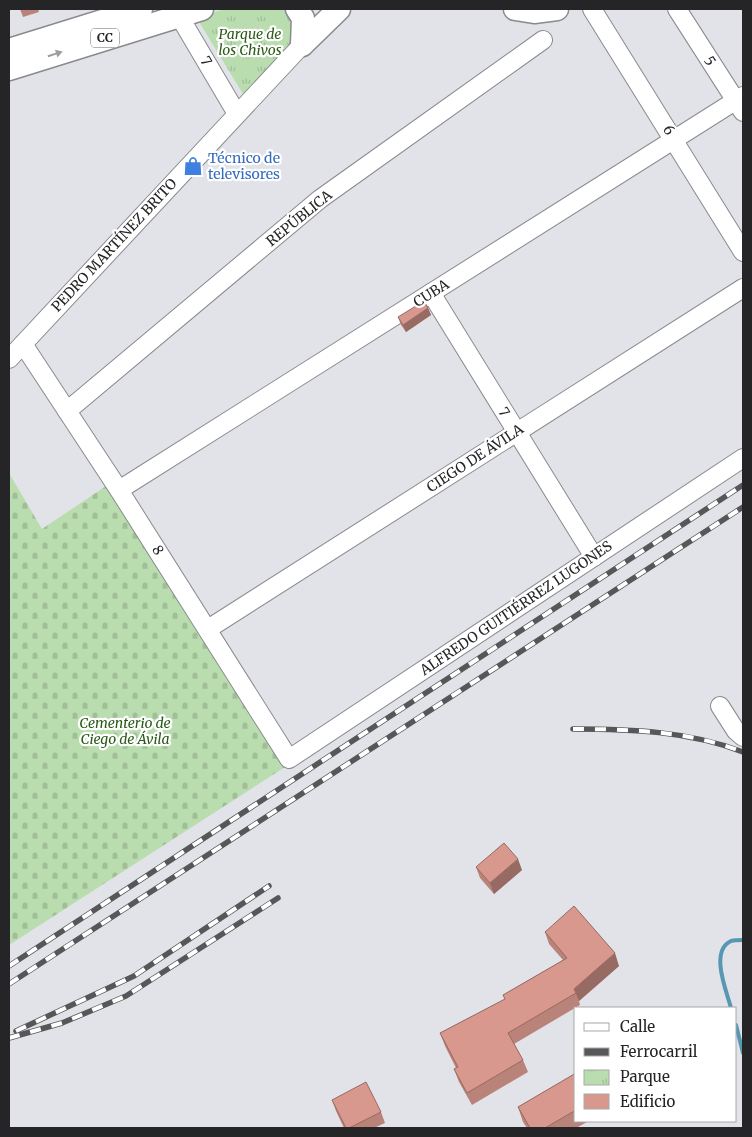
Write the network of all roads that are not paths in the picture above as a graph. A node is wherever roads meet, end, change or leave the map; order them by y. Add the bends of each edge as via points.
1 (141, 9) edge
2 (202, 9) edge
3 (297, 9) edge
4 (322, 9) edge
5 (339, 9) edge
6 (515, 9) edge
7 (557, 9) edge
8 (592, 9) edge
9 (677, 9) edge
10 (178, 12) edge
11 (543, 40) dead end
12 (302, 45) junction
13 (9, 50) edge
14 (9, 69) edge
15 (741, 103) edge
16 (237, 114) junction
17 (674, 139) junction
18 (743, 252) edge
19 (743, 288) edge
20 (431, 293) junction
21 (22, 344) junction
22 (9, 359) edge
23 (67, 411) junction
24 (516, 432) junction
25 (743, 458) edge
26 (119, 490) junction
27 (594, 557) junction
28 (208, 629) junction
29 (720, 706) dead end
30 (743, 737) edge
31 (289, 759) joint

1 - 13 main road, CC
2 - 10 main road, CC
3 - 12 main road via 303,18
4 - 12 main road
5 - 12 main road
6 - 7 main road via 534,12
8 - 17 street, 6
9 - 15 street, 5
14 -> 10 main road, CC
10 - 16 street, 7
11 - 23 street, REPÚBLICA via 320,199
12 - 16 street, PEDRO MARTÍNEZ BRITO
15 - 17 street, CUBA
16 - 21 street, PEDRO MARTÍNEZ BRITO
17 - 18 street, 6
17 - 20 street, CUBA
19 - 24 street, CIEGO DE ÁVILA
20 - 24 street, 7
20 - 26 street, CUBA
21 - 22 street, PEDRO MARTÍNEZ BRITO
21 - 23 street, 8
23 - 26 street, 8
24 - 27 street, 7
24 - 28 street, CIEGO DE ÁVILA
25 - 27 street, ALFREDO GUITIÉRREZ LUGONES
26 - 28 street, 8
27 - 31 street, ALFREDO GUITIÉRREZ LUGONES
28 - 31 street, 8
29 - 30 street

